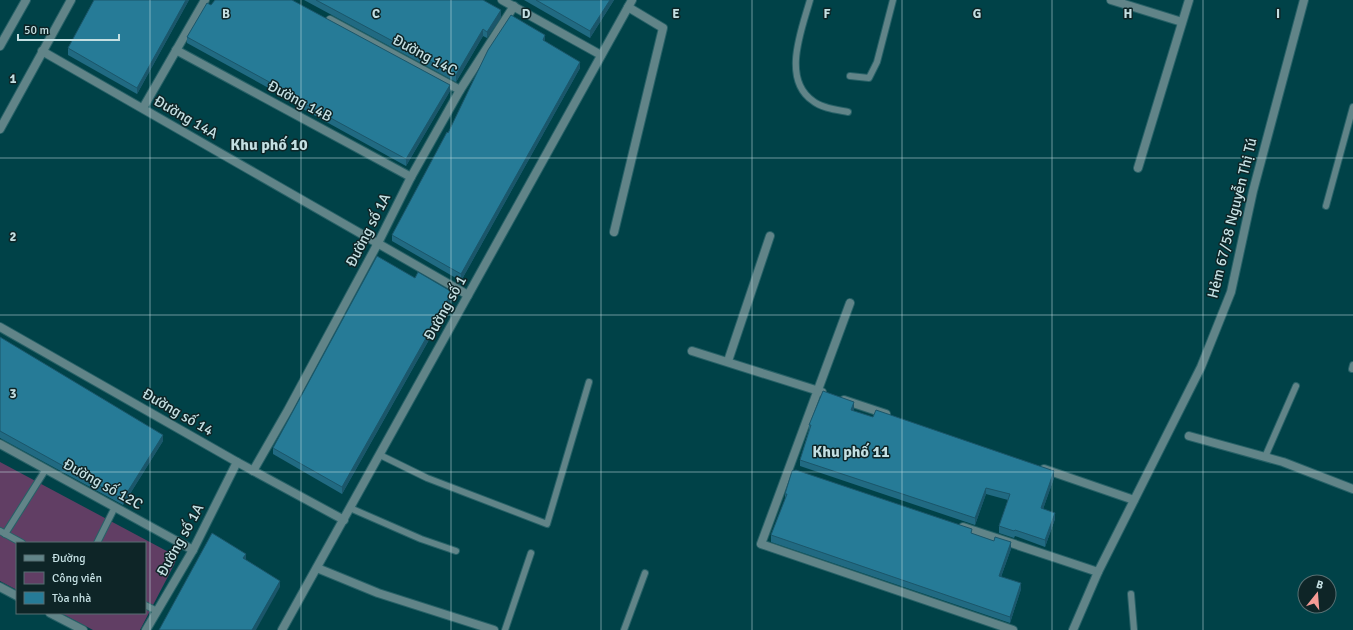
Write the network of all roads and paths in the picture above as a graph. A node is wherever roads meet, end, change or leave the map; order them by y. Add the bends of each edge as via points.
1 (26, 0) edge
2 (71, 0) edge
3 (205, 0) edge
4 (502, 0) edge
5 (810, 0) edge
6 (893, 0) edge
7 (1111, 0) edge
8 (1189, 0) edge
9 (1304, 0) edge
10 (630, 4) edge
11 (514, 6) junction
12 (320, 15) edge
13 (1182, 22) junction
14 (0, 46) edge
15 (176, 50) junction
16 (42, 52) junction
17 (601, 55) junction
18 (850, 76) dead end
19 (460, 90) junction
20 (1353, 107) edge
21 (142, 108) junction
22 (848, 112) dead end
23 (0, 129) edge
24 (1138, 168) dead end
25 (411, 177) junction
26 (1326, 206) dead end
27 (614, 232) dead end
28 (770, 236) dead end
29 (378, 243) junction
30 (468, 295) junction
31 (850, 303) dead end
32 (0, 327) edge
33 (692, 351) dead end
34 (728, 361) junction
35 (589, 382) dead end
36 (1296, 386) dead end
37 (817, 390) junction
38 (891, 416) edge
39 (1189, 436) dead end
40 (0, 444) edge
41 (380, 455) junction
42 (1265, 457) junction
43 (237, 462) junction
44 (1038, 467) edge
45 (46, 469) junction
46 (253, 471) junction
47 (1353, 489) edge
48 (1134, 500) junction
49 (115, 507) junction
50 (350, 508) junction
51 (344, 520) junction
52 (955, 524) edge
53 (2, 533) edge
54 (20, 542) edge
55 (98, 542) edge
56 (192, 550) junction
57 (456, 551) dead end
58 (531, 553) dead end
59 (317, 568) junction
60 (1098, 572) junction
61 (645, 573) dead end
62 (0, 587) edge
63 (1131, 594) dead end
64 (16, 595) edge
65 (146, 606) edge
66 (157, 611) junction
67 (59, 615) edge
68 (83, 630) edge
69 (146, 630) edge
70 (282, 630) edge
71 (494, 630) edge
72 (505, 630) edge
73 (624, 630) edge
74 (1013, 630) edge
75 (1073, 630) edge
76 (1134, 630) edge

1 - 14 street
2 - 16 street
3 - 15 street
4 - 11 street
5 - 22 lane via 797,51 796,68 800,88 813,102
6 - 18 lane via 877,62 868,78
7 - 13 street
8 - 13 street
9 - 48 street, Hẻm 67/58 Nguyễn Thị Tú via 1253,191 1230,292 1201,367
10 - 17 street, Đường số 1
10 - 27 street via 663,28
11 - 17 street
11 - 19 street, Đường số 1A
12 - 19 street, Đường 14C
13 - 24 street
15 - 21 street
15 - 25 street, Đường 14B
16 - 21 street, Đường 14A
16 - 23 street
17 - 30 street, Đường số 1
19 - 25 street, Đường số 1A
20 - 26 lane
21 - 29 street, Đường 14A
25 - 29 street, Đường số 1A
28 - 34 street
29 - 30 street, Đường 14A
29 - 46 street, Đường số 1A
30 - 41 street, Đường số 1
31 - 37 street
32 - 43 street, Đường số 14
33 - 34 street
34 - 37 street
35 - 41 lane via 547,524 427,478
36 - 42 lane
37 - 38 street
37 - 74 street via 793,470 761,544
39 - 42 street
40 - 45 street, Đường số 12C
41 - 50 street, Đường số 1
42 - 47 street
43 - 46 street, Đường số 14
43 - 56 street, Đường số 1A
44 - 48 street
45 - 49 street, Đường số 12C
45 - 53 lane
46 - 51 street, Đường số 14
48 - 60 street, Hẻm 67/58 Nguyễn Thị Tú
49 - 55 lane
49 - 56 street, Đường số 12C
50 - 51 street, Đường số 1
50 - 57 lane via 421,539
51 - 59 street, Đường số 1
52 - 60 street
53 - 54 lane
56 - 66 street, Đường số 1A
58 - 72 lane
59 - 70 street, Đường số 1
59 - 71 street via 378,593
60 - 75 street, Hẻm 67/58 Nguyễn Thị Tú
61 - 73 lane
62 - 64 street
63 - 76 lane
65 - 66 lane
66 - 69 street, Đường số 1A
67 - 68 street

